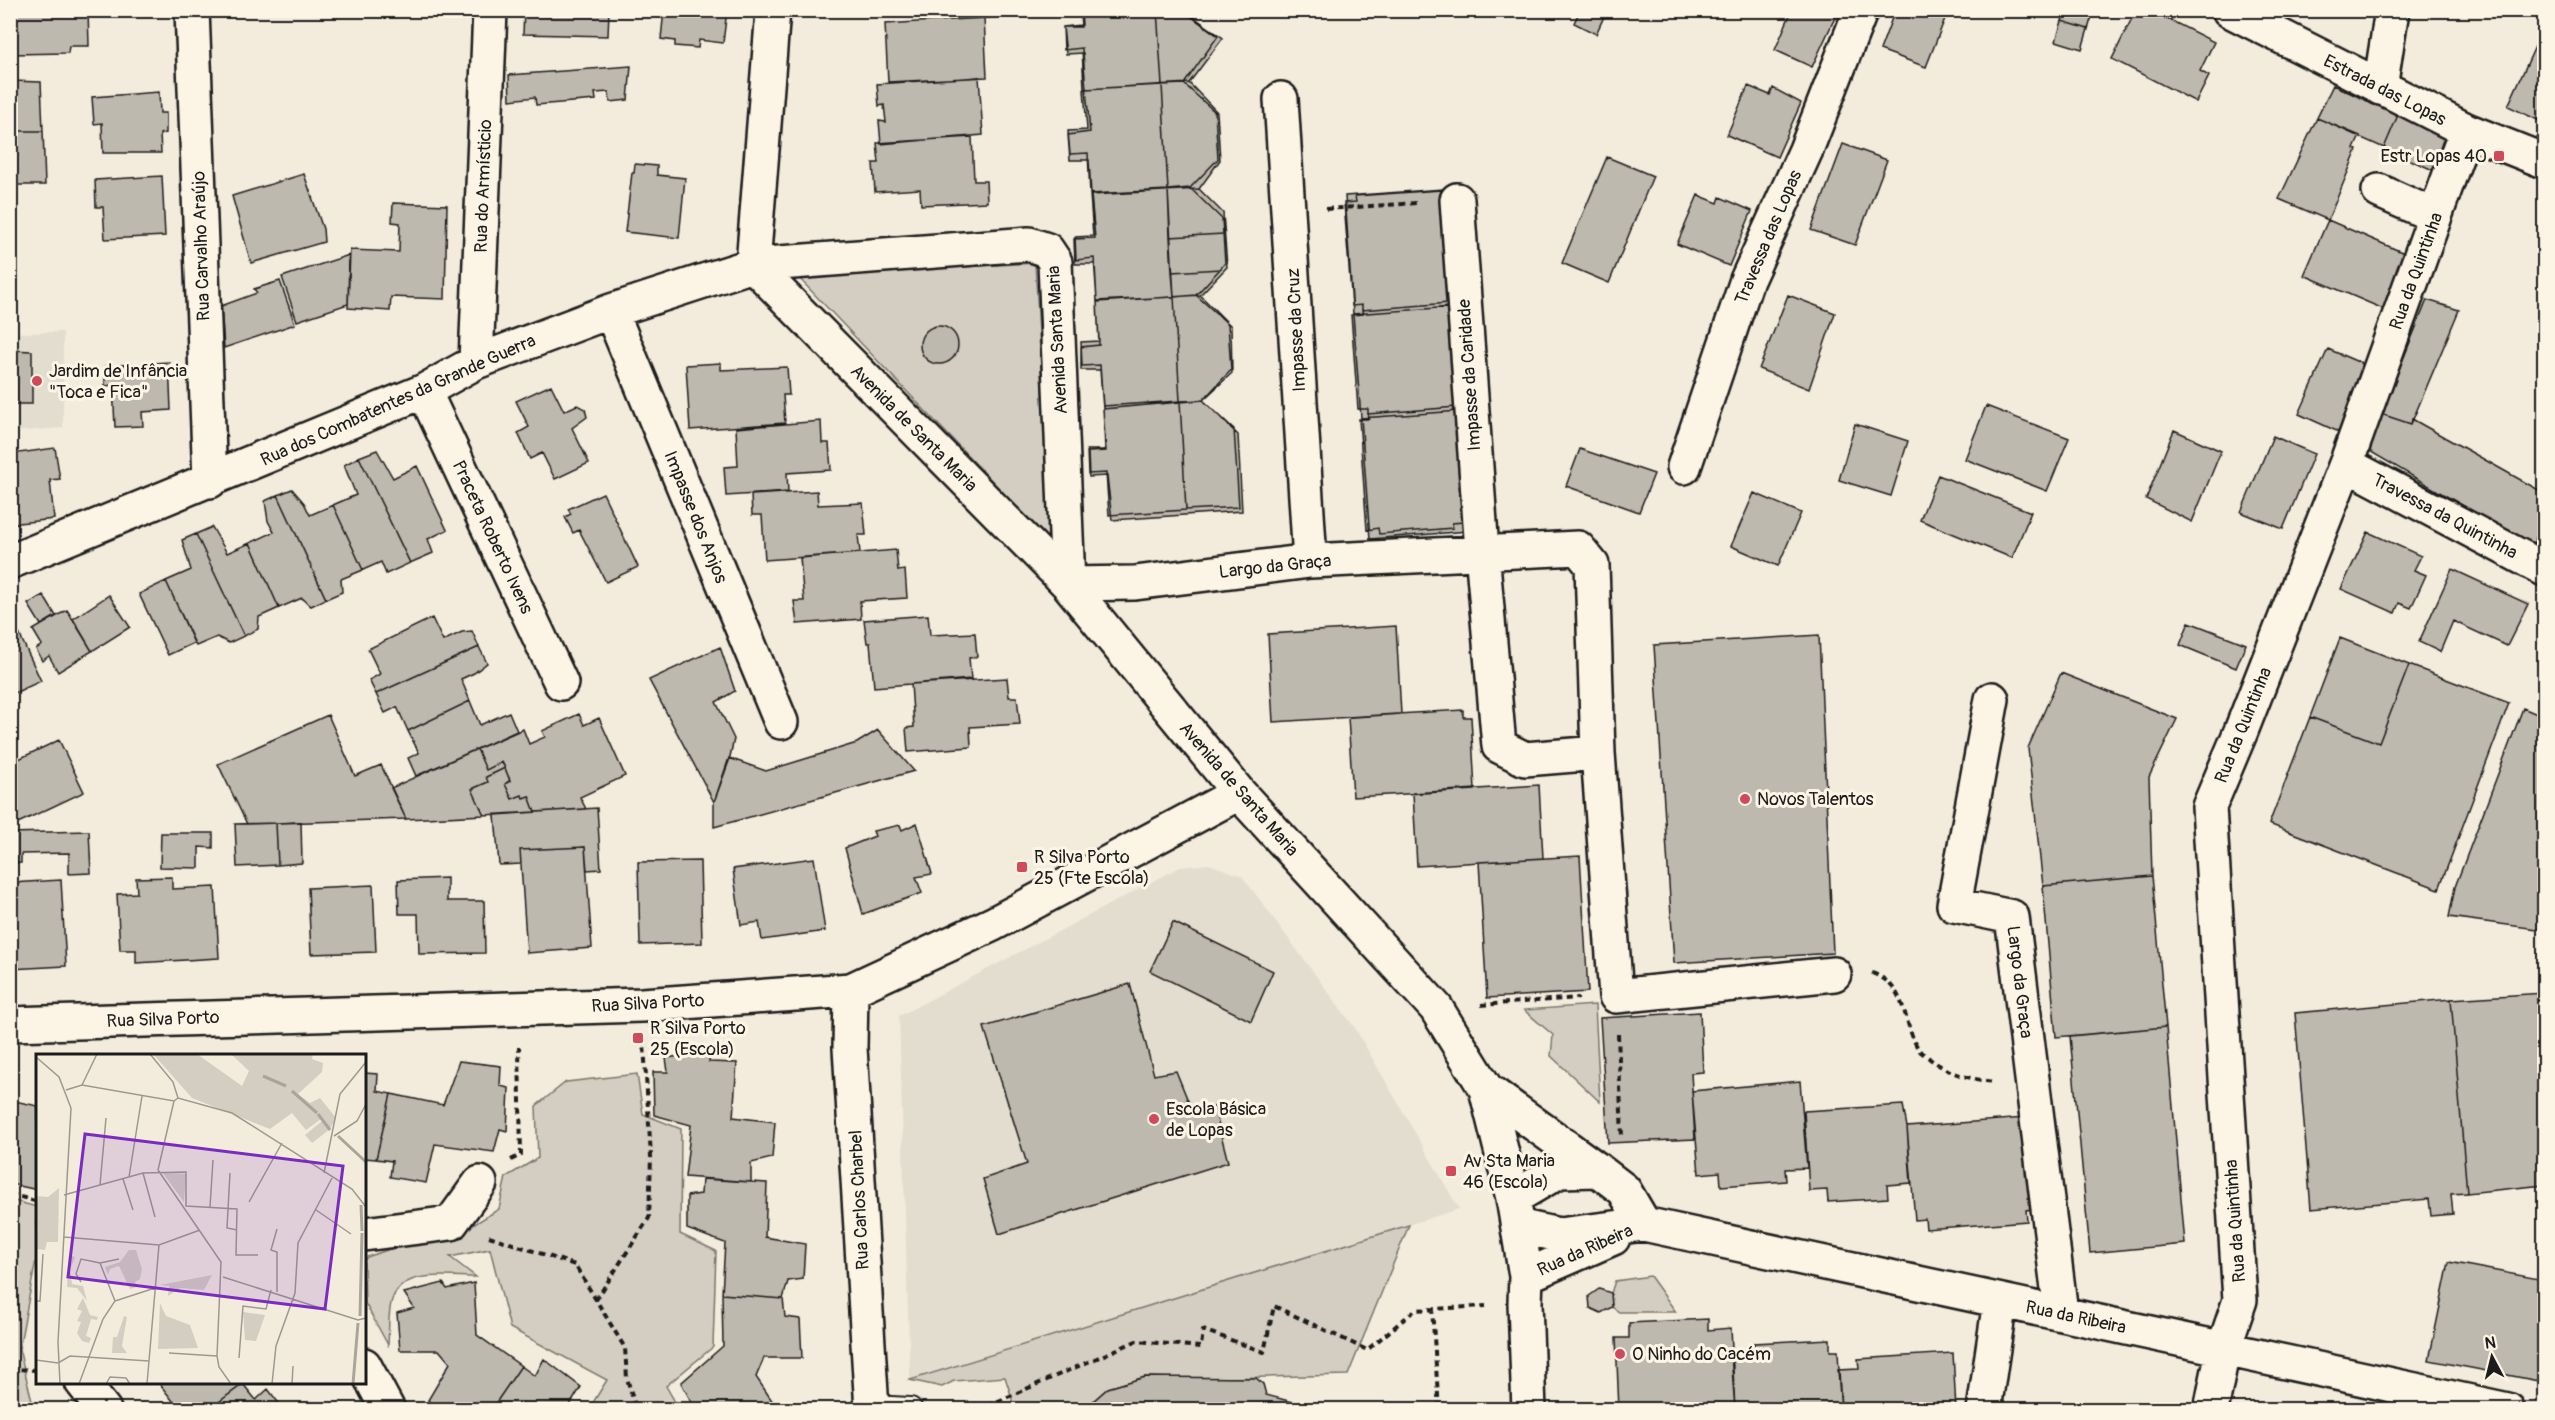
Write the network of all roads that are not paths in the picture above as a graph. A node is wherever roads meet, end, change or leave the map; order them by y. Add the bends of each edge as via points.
1 (192, 10) edge
2 (490, 10) edge
3 (773, 10) edge
4 (1861, 10) edge
5 (2229, 10) edge
6 (2392, 10) edge
7 (2380, 88) junction
8 (1281, 99) dead end
9 (2466, 130) junction
10 (2544, 160) edge
11 (2379, 191) dead end
12 (1457, 200) road end
13 (2435, 216) junction
14 (753, 265) junction
15 (611, 311) junction
16 (476, 362) junction
17 (424, 392) junction
18 (2346, 464) junction
19 (1684, 467) dead end
20 (210, 481) junction
21 (1482, 551) junction
22 (1310, 561) junction
23 (10, 562) edge
24 (2544, 569) edge
25 (1068, 584) junction
26 (561, 683) dead end
27 (1992, 699) dead end
28 (781, 722) dead end
29 (1598, 753) junction
30 (1239, 793) junction
31 (1834, 974) road end
32 (851, 990) junction
33 (10, 1024) edge
34 (1486, 1089) junction
35 (1598, 1170) junction
36 (491, 1174) road end
37 (1516, 1212) junction
38 (1644, 1224) junction
39 (366, 1234) edge
40 (1526, 1290) junction
41 (2000, 1301) junction
42 (2061, 1313) junction
43 (2223, 1350) junction
44 (366, 1369) edge
45 (83, 1384) edge
46 (872, 1409) edge
47 (104, 1410) edge
48 (388, 1410) edge
49 (910, 1410) edge
50 (1529, 1410) edge
51 (1984, 1410) edge
52 (2211, 1410) edge
53 (2508, 1410) edge

1 - 20 street, Rua Carvalho Araújo
2 - 16 street, Rua do Armísticio
3 - 14 street
4 - 19 street, Travessa das Lopas via 1806,150 1747,280
5 - 7 street, Estrada das Lopas
6 - 7 street
7 - 9 street, Estrada das Lopas
8 - 22 street, Impasse da Cruz
9 - 10 street, Estrada das Lopas
9 - 13 street, Rua da Quintinha
11 - 13 street
12 - 21 street, Impasse da Caridade
13 - 18 street, Rua da Quintinha
14 - 15 street, Rua dos Combatentes da Grande Guerra
14 - 25 street, Avenida de Santa Maria
14 - 25 street, Avenida Santa Maria via 1029,244 1047,250 1055,262
15 - 16 street, Rua dos Combatentes da Grande Guerra
15 - 28 street, Impasse dos Anjos
16 - 17 street, Rua dos Combatentes da Grande Guerra
17 - 20 street, Rua dos Combatentes da Grande Guerra
17 - 26 street, Praceta Roberto Ivens
18 - 24 street, Travessa da Quintinha
18 - 43 street, Rua da Quintinha via 2209,807 2240,1300
20 - 23 street, Rua dos Combatentes da Grande Guerra
21 - 22 street, Largo da Graça
21 - 29 street via 1499,746 1525,759
21 - 29 street, Largo da Graça via 1578,548 1592,565
22 - 25 street, Largo da Graça via 1135,583
25 - 30 street, Avenida de Santa Maria
27 - 42 street, Largo da Graça via 1954,905 2012,917
29 - 31 street, Largo da Graça via 1616,996
30 - 32 street, Rua Silva Porto via 993,924
30 - 34 street, Avenida de Santa Maria via 1436,1008
32 - 33 street, Rua Silva Porto via 642,1005
32 - 46 street, Rua Carlos Charbel via 850,1048
34 - 35 street, Rua da Ribeira
34 - 37 street, Avenida de Santa Maria
35 - 37 street via 1559,1171
35 - 38 street, Rua da Ribeira via 1624,1190
36 - 39 street via 451,1223
37 - 38 street, Rua da Ribeira via 1559,1235
37 - 40 street, Avenida de Santa Maria
38 - 40 street, Rua da Ribeira
38 - 41 street, Rua da Ribeira
40 - 50 street, Avenida de Santa Maria
41 - 42 street, Rua da Ribeira
41 - 51 street
42 - 43 street, Rua da Ribeira
43 - 52 street, Rua da Quintinha
43 - 53 street, Rua da Ribeira
44 - 48 street
45 - 47 street
46 - 49 lane

